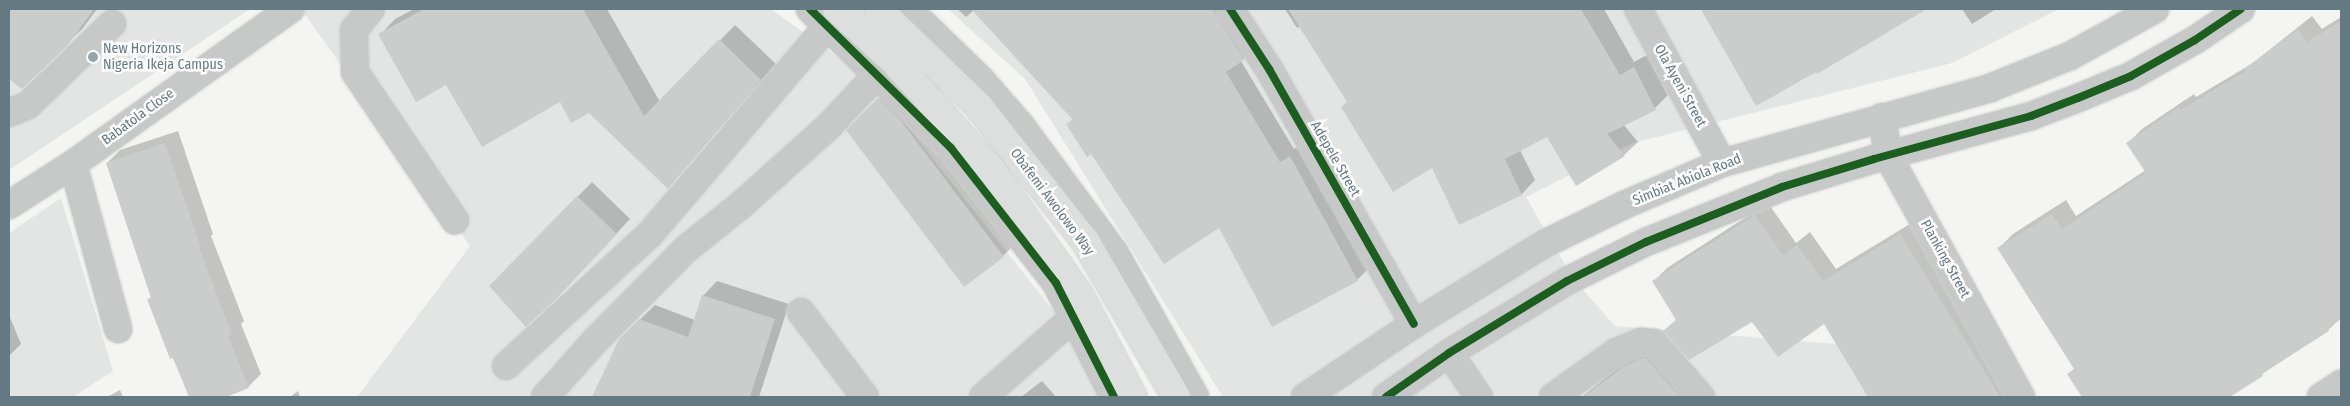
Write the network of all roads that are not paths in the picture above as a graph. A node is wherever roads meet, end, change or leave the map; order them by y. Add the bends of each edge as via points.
1 (290, 9) edge
2 (371, 9) edge
3 (878, 9) edge
4 (908, 9) edge
5 (1230, 9) edge
6 (1638, 9) edge
7 (2155, 9) edge
8 (2241, 9) edge
9 (825, 15) edge
10 (112, 24) dead end
11 (876, 76) junction
12 (9, 113) edge
13 (1882, 117) junction
14 (1888, 156) junction
15 (1722, 162) junction
16 (73, 164) junction
17 (9, 205) edge
18 (455, 220) dead end
19 (801, 312) dead end
20 (1074, 316) junction
21 (1414, 324) junction
22 (118, 329) dead end
23 (1449, 353) junction
24 (506, 366) dead end
25 (2341, 384) edge
26 (545, 397) edge
27 (866, 397) edge
28 (983, 397) edge
29 (1114, 397) edge
30 (1133, 397) edge
31 (1176, 397) edge
32 (1195, 397) edge
33 (1305, 397) edge
34 (1386, 397) edge
35 (1479, 397) edge
36 (1554, 397) edge
37 (1701, 397) edge
38 (2022, 397) edge
39 (2321, 397) edge

1 - 16 street, Babatola Close
2 - 18 street via 354,30 355,72
3 - 31 main road, Obafemi Awolowo Way via 979,107 1085,241
4 - 32 street via 982,80 1021,126 1114,252
5 - 21 street, Adepele Street via 1269,70
6 - 15 street, Ola Ayeni Street
7 - 13 street, Simbiat Abiola Road via 2070,56 1990,88
8 - 14 street via 2195,40 2131,76 2031,116
9 - 11 street
9 - 24 street via 650,234
9 - 30 main road via 893,60 990,168 1080,296
10 - 12 street via 28,105
11 - 20 street via 951,148 1056,283
11 - 26 street via 830,126 686,249
13 - 14 street, Planking Street
13 - 15 street, Simbiat Abiola Road
14 - 23 street via 1782,187 1646,242 1567,281
14 - 38 street, Planking Street
15 - 21 street, Simbiat Abiola Road via 1544,244
16 - 17 street, Babatola Close
16 - 22 street
19 - 27 street
20 - 28 street
20 - 29 street
21 - 33 street, Simbiat Abiola Road
23 - 34 street
23 - 35 street
25 - 39 street
36 - 37 street via 1616,352 1641,342 1654,343

